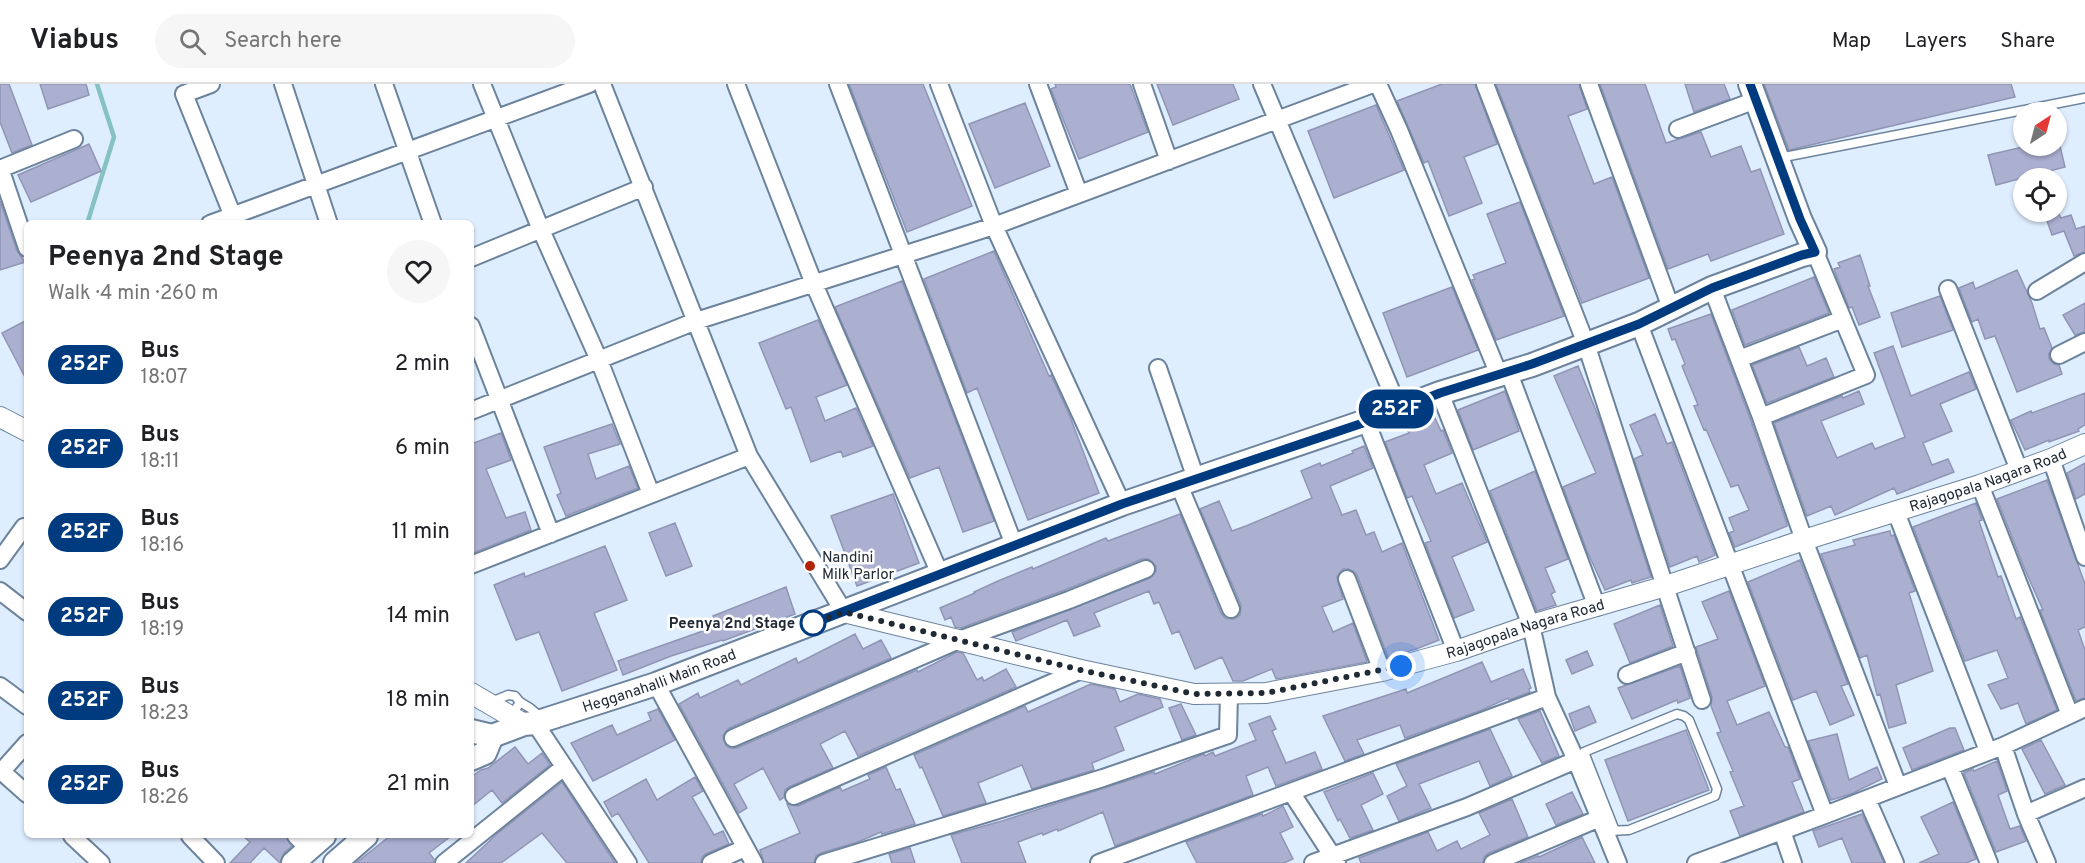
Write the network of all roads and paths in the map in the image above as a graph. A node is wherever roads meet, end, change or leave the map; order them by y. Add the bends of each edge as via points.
1 (211, 84) edge
2 (283, 84) edge
3 (384, 84) edge
4 (482, 84) edge
5 (589, 84) edge
6 (602, 84) edge
7 (736, 84) edge
8 (838, 84) edge
9 (939, 84) edge
10 (1038, 84) edge
11 (1142, 84) edge
12 (1262, 84) edge
13 (1375, 84) edge
14 (1485, 84) edge
15 (1589, 84) edge
16 (182, 89) edge
17 (1753, 92) edge
18 (2085, 98) edge
19 (496, 118) junction
20 (1276, 121) junction
21 (1678, 129) dead end
22 (74, 139) dead end
23 (409, 151) junction
24 (1778, 158) junction
25 (1169, 161) junction
26 (0, 169) edge
27 (316, 185) junction
28 (644, 188) junction
29 (4, 194) edge
30 (1079, 194) junction
31 (235, 219) edge
32 (328, 220) edge
33 (433, 220) edge
34 (994, 226) junction
35 (541, 230) junction
36 (24, 241) edge
37 (1815, 252) junction
38 (902, 255) junction
39 (474, 257) edge
40 (2085, 262) edge
41 (814, 284) junction
42 (1712, 288) junction
43 (1948, 289) dead end
44 (2037, 291) dead end
45 (1671, 308) junction
46 (1843, 319) junction
47 (696, 321) junction
48 (1639, 324) junction
49 (474, 334) edge
50 (2085, 342) edge
51 (1586, 344) junction
52 (2059, 355) dead end
53 (1739, 359) junction
54 (599, 360) junction
55 (1158, 368) dead end
56 (1504, 374) junction
57 (1440, 393) junction
58 (499, 400) junction
59 (1398, 407) junction
60 (474, 410) edge
61 (0, 417) edge
62 (1761, 417) junction
63 (1366, 422) junction
64 (24, 429) edge
65 (2085, 444) edge
66 (749, 456) junction
67 (2051, 459) junction
68 (2019, 470) junction
69 (1187, 482) junction
70 (1980, 485) junction
71 (651, 494) junction
72 (1122, 504) junction
73 (1896, 512) junction
74 (24, 529) edge
75 (551, 534) junction
76 (1803, 540) junction
77 (1014, 545) junction
78 (2085, 557) edge
79 (0, 560) edge
80 (474, 564) edge
81 (1730, 564) junction
82 (1146, 569) dead end
83 (940, 574) junction
84 (1347, 579) dead end
85 (1666, 586) junction
86 (0, 591) edge
87 (1597, 607) junction
88 (1231, 609) dead end
89 (24, 610) edge
90 (844, 612) junction
91 (1531, 625) junction
92 (959, 640) junction
93 (1456, 651) junction
94 (1687, 652) junction
95 (1081, 670) junction
96 (1382, 671) junction
97 (1627, 675) dead end
98 (656, 684) junction
99 (0, 686) edge
100 (1229, 694) junction
101 (1547, 697) junction
102 (479, 698) edge
103 (1702, 700) dead end
104 (24, 704) edge
105 (2078, 711) edge
106 (527, 717) junction
107 (481, 734) edge
108 (733, 738) dead end
109 (24, 746) edge
110 (1995, 749) junction
111 (1580, 756) junction
112 (474, 758) edge
113 (564, 767) junction
114 (1950, 767) junction
115 (1, 771) edge
116 (1898, 786) junction
117 (2085, 788) edge
118 (24, 791) edge
119 (1291, 792) junction
120 (794, 796) dead end
121 (1867, 799) junction
122 (2026, 814) junction
123 (1826, 815) junction
124 (1607, 828) junction
125 (1782, 831) junction
126 (74, 838) edge
127 (192, 838) edge
128 (364, 838) edge
129 (746, 848) junction
130 (1335, 859) edge
131 (1716, 859) edge
132 (447, 862) edge
133 (101, 863) edge
134 (216, 863) edge
135 (335, 863) edge
136 (628, 863) edge
137 (711, 863) edge
138 (754, 863) edge
139 (824, 863) edge
140 (1099, 863) edge
141 (1313, 863) edge
142 (1493, 863) edge
143 (1618, 863) edge
144 (1696, 863) edge
145 (1793, 863) edge
146 (1895, 863) edge
147 (1989, 863) edge
148 (2047, 863) edge

1 - 16 street
2 - 27 street
3 - 23 street
4 - 19 street
5 - 19 street
6 - 28 street
7 - 41 street
8 - 38 street
9 - 34 street
10 - 30 street
11 - 25 street
12 - 20 street
13 - 20 street
13 - 56 street via 1399,130
14 - 51 street
15 - 45 street
16 - 31 street
17 - 21 street
17 - 24 main road
18 - 24 lane
19 - 23 street
19 - 35 street
20 - 25 street
20 - 59 street
22 - 26 street
23 - 27 street
23 - 33 street
24 - 37 main road
25 - 30 street
26 - 29 street
27 - 31 street
27 - 32 street
28 - 35 street
28 - 47 street
29 - 36 street
30 - 34 street
34 - 38 street
34 - 72 street
35 - 39 street
35 - 54 street
37 - 42 main road, Hegganahalli Main Road
37 - 46 street
38 - 41 street
38 - 77 street
40 - 44 street
41 - 47 street
41 - 83 street
42 - 45 main road, Hegganahalli Main Road
42 - 53 street
43 - 68 street
45 - 48 main road, Hegganahalli Main Road
46 - 53 street
46 - 62 street via 1866,375
47 - 54 street
47 - 66 street
48 - 51 main road, Hegganahalli Main Road
48 - 81 street
49 - 58 street
50 - 52 street
51 - 56 main road, Hegganahalli Main Road
51 - 85 street
53 - 62 street
54 - 58 street
54 - 71 street
55 - 69 street
56 - 57 main road, Hegganahalli Main Road
56 - 87 street
57 - 59 main road, Hegganahalli Main Road
57 - 91 street
58 - 60 street
58 - 75 street
59 - 63 main road, Hegganahalli Main Road
61 - 64 street
62 - 76 street
63 - 69 main road, Hegganahalli Main Road
63 - 93 street
65 - 67 street, Rajagopala Nagara Road
66 - 71 street
66 - 90 street
67 - 68 street, Rajagopala Nagara Road
67 - 78 street
68 - 70 street, Rajagopala Nagara Road
69 - 72 main road, Hegganahalli Main Road
69 - 88 street
70 - 73 street, Rajagopala Nagara Road
70 - 105 street
71 - 75 street
72 - 77 main road, Hegganahalli Main Road
73 - 76 street, Rajagopala Nagara Road
73 - 110 street
74 - 79 street
75 - 80 street
76 - 81 street, Rajagopala Nagara Road
76 - 116 street
77 - 83 main road, Hegganahalli Main Road
81 - 85 street, Rajagopala Nagara Road
81 - 123 street
82 - 92 street
83 - 90 main road, Hegganahalli Main Road
84 - 96 street
85 - 87 street, Rajagopala Nagara Road
85 - 94 street
86 - 89 street
87 - 91 street, Rajagopala Nagara Road
90 - 92 street, Rajagopala Nagara Road
90 - 98 main road, Hegganahalli Main Road
91 - 93 street, Rajagopala Nagara Road
91 - 101 street
92 - 95 street, Rajagopala Nagara Road
92 - 108 street
93 - 96 street, Rajagopala Nagara Road
94 - 97 street
94 - 103 street
95 - 100 street, Rajagopala Nagara Road via 1194,694
95 - 120 street
96 - 100 street, Rajagopala Nagara Road via 1266,693
98 - 106 main road, Hegganahalli Main Road
98 - 129 street
99 - 104 street
100 - 139 street via 1228,735
101 - 111 street
101 - 119 street
102 - 106 street
105 - 110 street
106 - 107 main road, Hegganahalli Main Road
106 - 113 street
107 - 112 main road via 485,753
109 - 115 street
110 - 114 street
110 - 122 street
111 - 124 street
111 - 124 lane via 1677,714 1689,720 1716,789 1710,799 1629,830
111 - 130 street via 1467,807
113 - 132 street
113 - 136 street
114 - 116 street
114 - 147 street
115 - 118 street
116 - 121 street
117 - 122 street
119 - 130 street
119 - 140 street
121 - 123 street
121 - 146 street
122 - 148 street
123 - 125 street
124 - 142 street
124 - 143 street
125 - 131 street
125 - 145 street
126 - 133 street
127 - 134 street
128 - 135 main road
129 - 137 street
129 - 138 street
130 - 141 street
131 - 144 street

